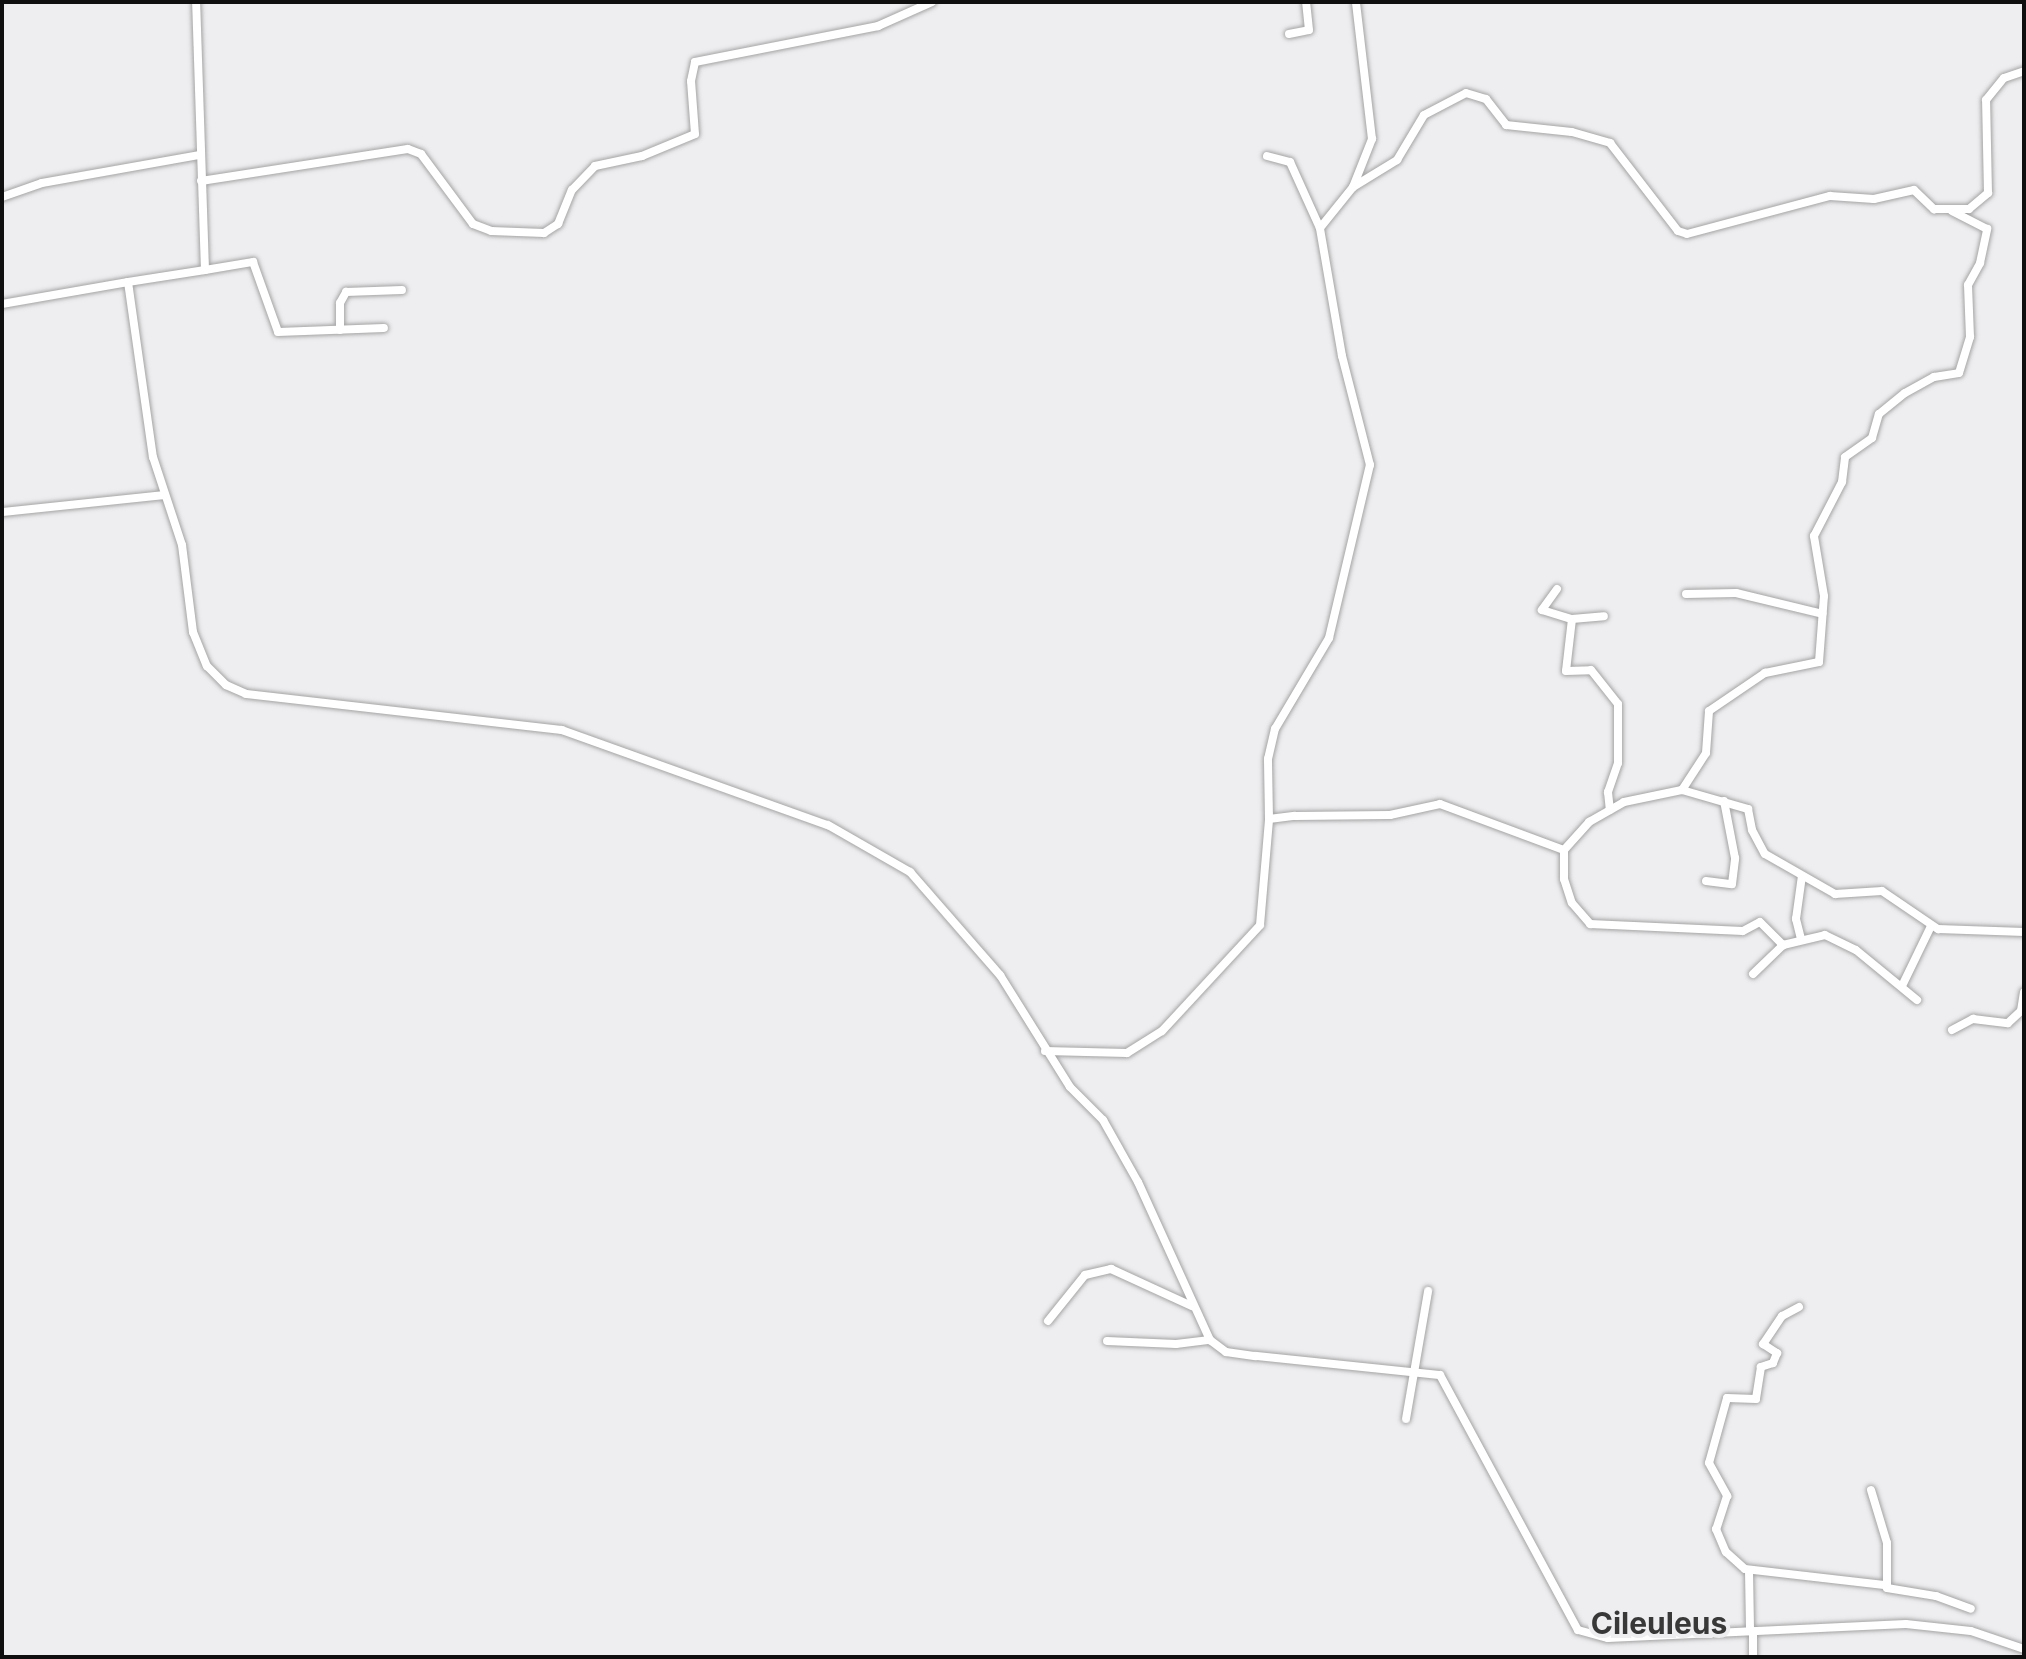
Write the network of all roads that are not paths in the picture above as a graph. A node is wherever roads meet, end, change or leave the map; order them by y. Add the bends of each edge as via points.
1 (196, 2) edge
2 (932, 2) edge
3 (1306, 2) edge
4 (1356, 2) edge
5 (1289, 34) dead end
6 (2024, 71) edge
7 (199, 155) junction
8 (1267, 156) dead end
9 (201, 181) junction
10 (1353, 187) junction
11 (2, 197) edge
12 (1951, 210) junction
13 (1320, 228) junction
14 (205, 270) junction
15 (128, 282) junction
16 (402, 290) dead end
17 (2, 304) edge
18 (384, 328) dead end
19 (340, 330) junction
20 (163, 495) junction
21 (2, 512) edge
22 (1557, 589) dead end
23 (1686, 594) dead end
24 (1823, 614) junction
25 (1604, 616) dead end
26 (1572, 619) junction
27 (1682, 790) junction
28 (1724, 801) junction
29 (1610, 810) junction
30 (1269, 819) junction
31 (1564, 850) junction
32 (1802, 876) junction
33 (1706, 881) dead end
34 (1931, 926) junction
35 (2024, 932) edge
36 (1801, 939) junction
37 (1783, 945) junction
38 (1753, 974) dead end
39 (1902, 986) junction
40 (2024, 992) edge
41 (1917, 1000) dead end
42 (1952, 1030) dead end
43 (1045, 1051) junction
44 (1428, 1291) dead end
45 (1192, 1306) junction
46 (1799, 1307) dead end
47 (1048, 1321) dead end
48 (1210, 1340) junction
49 (1107, 1341) dead end
50 (1412, 1369) junction
51 (1406, 1419) dead end
52 (1871, 1490) dead end
53 (1749, 1571) junction
54 (1884, 1585) junction
55 (1971, 1609) dead end
56 (1751, 1631) junction
57 (2020, 1652) edge
58 (1753, 1657) edge

1 - 7 street
2 - 9 street via 878,26 695,62 695,134 642,156 595,166 572,190 558,224 544,233 491,231 473,224 411,149
3 - 5 street via 1309,30
4 - 10 street via 1372,139
6 - 12 street via 2004,78 1986,100 1985,199 1969,209
7 - 9 street
7 - 11 street via 42,183
8 - 13 street via 1290,162
9 - 14 street
10 - 12 street via 1397,160 1424,115 1466,93 1486,99 1506,125 1572,132 1610,143 1678,231 1687,234 1836,196 1874,199 1914,190 1934,209
10 - 13 street
12 - 24 street via 1987,229 1980,263 1968,285 1970,337 1959,373 1934,377 1905,393 1879,414 1872,438 1845,457 1842,482 1814,536
13 - 30 street via 1342,356 1370,465 1329,638 1275,729 1268,759
14 - 15 street
14 - 19 street via 253,262 278,332
15 - 17 street
15 - 20 street
16 - 19 street via 346,292 340,303
18 - 19 street
20 - 21 street
20 - 43 street via 182,545 199,650 226,685 246,694 562,730 828,825 910,872 930,892 1000,975
22 - 26 street via 1542,612
23 - 24 street via 1736,593
24 - 27 street via 1817,664 1765,673 1709,711 1706,753
25 - 26 street
26 - 29 street via 1566,671 1591,670 1618,704 1618,763 1608,792
27 - 28 street
27 - 29 street
28 - 32 street via 1751,811 1757,844
28 - 33 street via 1735,852 1732,884
29 - 31 street via 1589,822
30 - 31 street via 1323,813 1390,815 1440,804
30 - 43 street via 1260,925 1185,1010 1136,1050
31 - 37 street via 1564,879 1572,903 1590,924 1743,931 1760,922
32 - 34 street via 1835,894 1882,891
32 - 36 street via 1795,922
34 - 35 street via 1950,932
34 - 39 street
36 - 37 street
36 - 39 street via 1819,934 1845,943
37 - 38 street
39 - 41 street
40 - 42 street via 2021,1011 2008,1023 1973,1019
43 - 45 street via 1119,1145
44 - 50 street
45 - 47 street via 1111,1269 1085,1275
45 - 48 street
46 - 53 street via 1782,1316 1763,1344 1777,1353 1773,1363 1761,1367 1756,1399 1727,1398 1721,1433 1710,1452 1712,1472 1727,1496 1726,1509 1717,1518 1719,1539
48 - 49 street
48 - 50 street via 1226,1352
50 - 51 street
50 - 56 street via 1440,1375 1448,1383 1578,1630 1608,1638
52 - 54 street via 1886,1539
53 - 54 street
53 - 56 street
54 - 55 street
56 - 57 street via 1906,1624 1971,1631
56 - 58 street

